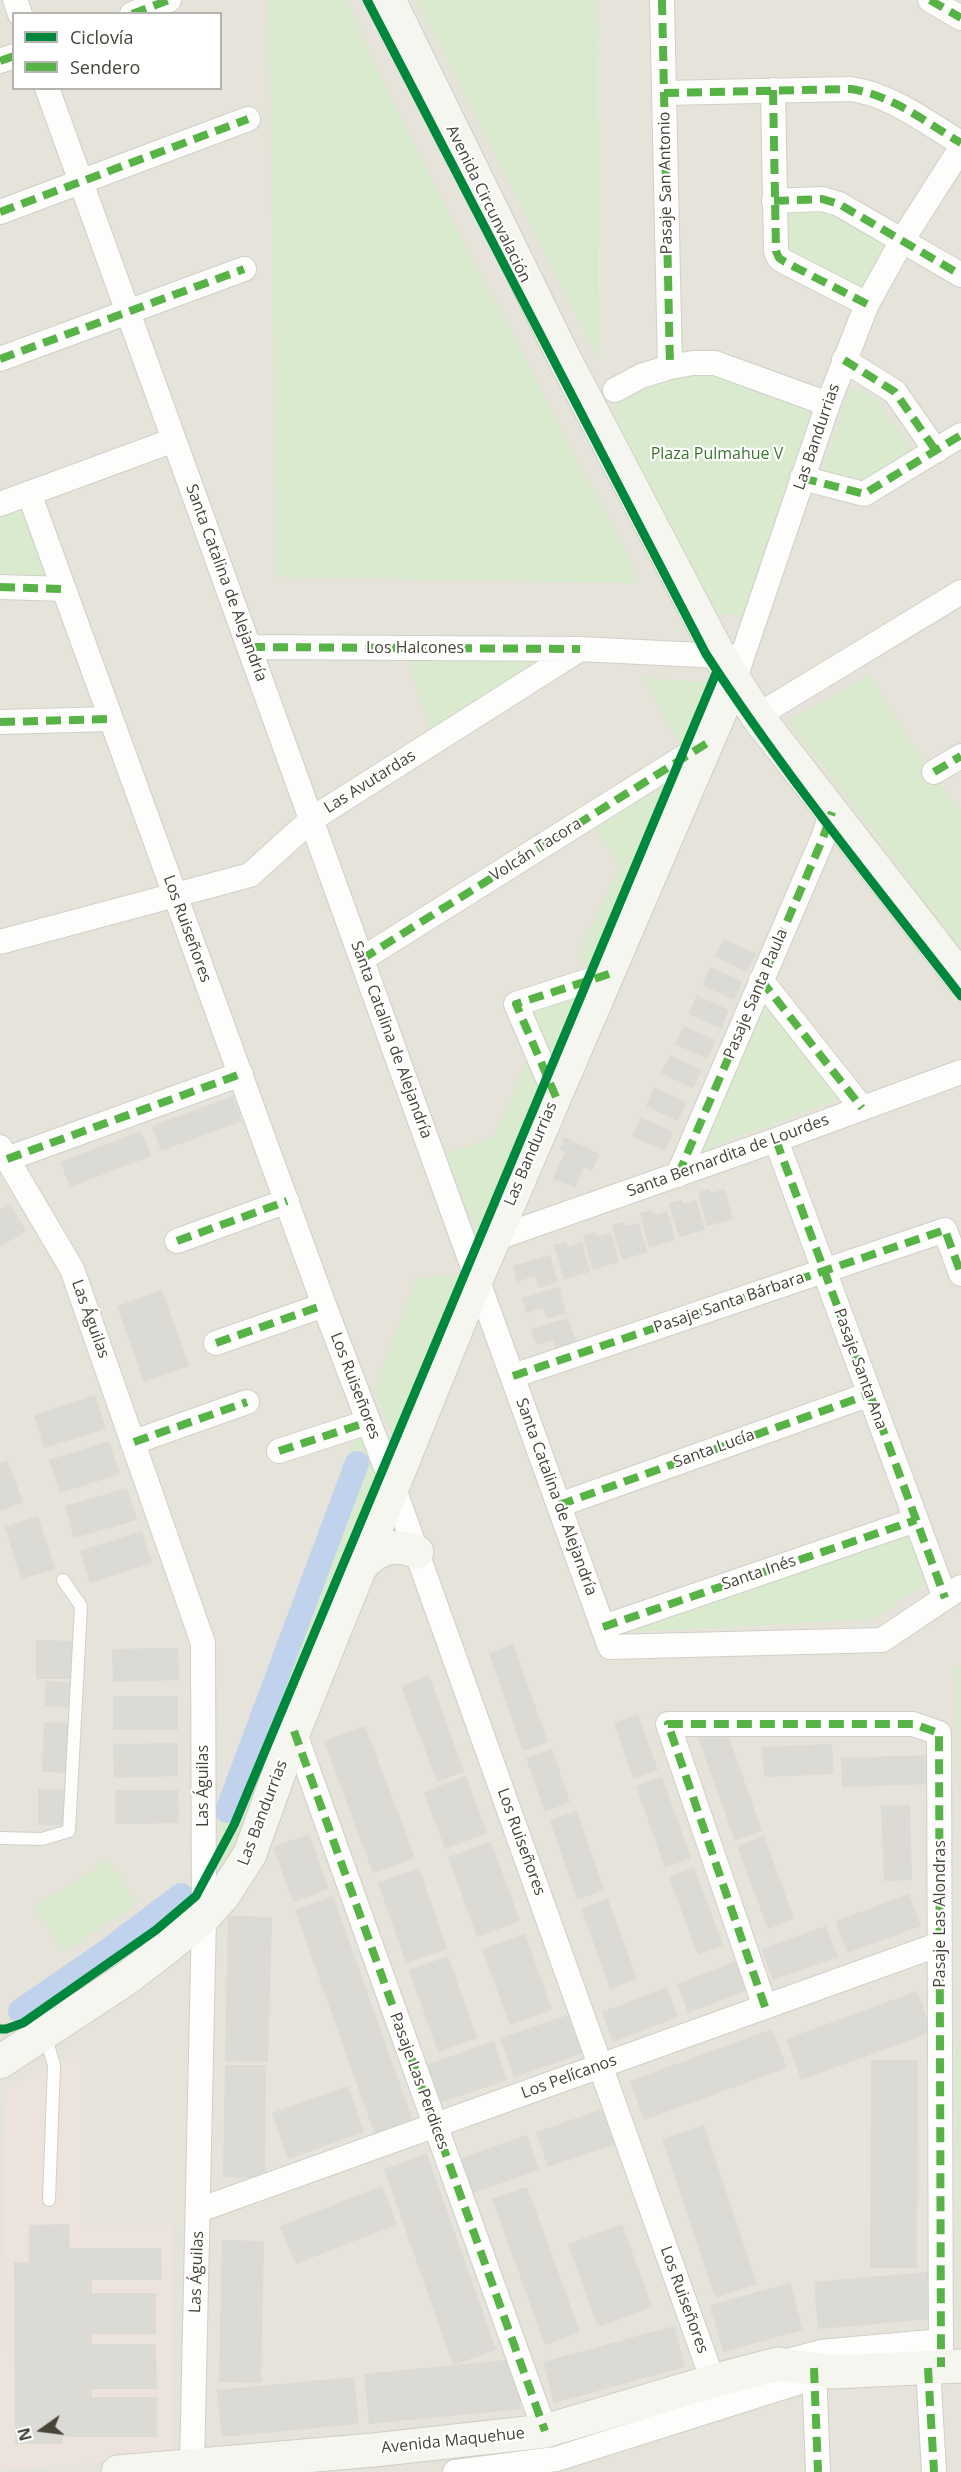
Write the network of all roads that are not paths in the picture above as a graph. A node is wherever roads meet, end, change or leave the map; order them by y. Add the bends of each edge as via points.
1 (169, 0) edge
2 (389, 0) edge
3 (662, 0) edge
4 (930, 0) edge
5 (137, 12) edge
6 (961, 18) edge
7 (48, 90) edge
8 (773, 90) junction
9 (664, 93) junction
10 (248, 119) dead end
11 (961, 143) edge
12 (961, 148) edge
13 (81, 182) junction
14 (774, 201) junction
15 (0, 212) edge
16 (903, 239) junction
17 (244, 269) dead end
18 (961, 275) edge
19 (867, 304) junction
20 (128, 311) junction
21 (0, 359) edge
22 (844, 360) junction
23 (670, 367) junction
24 (615, 390) dead end
25 (828, 404) junction
26 (961, 435) edge
27 (174, 440) junction
28 (936, 451) junction
29 (802, 478) junction
30 (29, 493) junction
31 (0, 504) edge
32 (0, 587) edge
33 (64, 589) junction
34 (961, 592) edge
35 (250, 647) junction
36 (580, 649) junction
37 (732, 664) junction
38 (757, 716) junction
39 (111, 719) junction
40 (0, 722) edge
41 (709, 742) junction
42 (961, 756) edge
43 (934, 772) dead end
44 (832, 812) junction
45 (312, 819) junction
46 (174, 894) junction
47 (0, 942) edge
48 (362, 959) junction
49 (609, 974) junction
50 (961, 978) edge
51 (761, 980) junction
52 (961, 1072) edge
53 (241, 1074) junction
54 (555, 1097) junction
55 (862, 1108) junction
56 (776, 1140) junction
57 (3, 1153) edge
58 (678, 1175) junction
59 (287, 1201) junction
60 (494, 1239) junction
61 (177, 1241) dead end
62 (824, 1271) junction
63 (961, 1274) edge
64 (477, 1278) junction
65 (324, 1305) junction
66 (216, 1343) dead end
67 (513, 1376) junction
68 (870, 1394) junction
69 (247, 1402) dead end
70 (368, 1422) junction
71 (134, 1442) junction
72 (279, 1451) dead end
73 (393, 1486) junction
74 (559, 1505) junction
75 (916, 1520) junction
76 (417, 1552) junction
77 (360, 1568) junction
78 (63, 1580) dead end
79 (953, 1592) edge
80 (603, 1627) junction
81 (294, 1731) junction
82 (0, 1838) edge
83 (204, 1917) junction
84 (940, 1944) junction
85 (765, 2007) junction
86 (44, 2033) junction
87 (0, 2062) edge
88 (601, 2066) junction
89 (434, 2125) junction
90 (50, 2200) dead end
91 (198, 2210) junction
92 (943, 2361) edge
93 (778, 2364) junction
94 (820, 2373) junction
95 (713, 2380) junction
96 (545, 2431) junction
97 (374, 2461) edge
98 (192, 2466) junction
99 (118, 2472) edge
100 (454, 2472) edge
101 (818, 2472) edge
102 (934, 2472) edge

1 - 5 street
2 - 37 main road, Avenida Circunvalación via 564,358
3 - 9 street, Pasaje San Antonio
4 - 6 street
7 - 13 street, Santa Catalina de Alejandría
8 - 9 street
8 - 11 street via 867,92 901,107
8 - 14 street
9 - 23 street, Pasaje San Antonio
10 - 13 street
12 - 16 street, Las Bandurrias
13 - 15 street
13 - 20 street, Santa Catalina de Alejandría
14 - 16 street via 830,201
14 - 19 street via 779,258
16 - 18 street
16 - 19 street, Las Bandurrias
17 - 20 street
19 - 22 street, Las Bandurrias
20 - 21 street
20 - 27 street, Santa Catalina de Alejandría
22 - 25 street, Las Bandurrias
22 - 28 street via 895,392
23 - 24 street
23 - 25 street via 716,363
25 - 29 street, Las Bandurrias
26 - 28 street
27 - 30 street
27 - 35 street, Santa Catalina de Alejandría
28 - 29 street via 864,494
29 - 37 street, Las Bandurrias
30 - 31 street
30 - 33 street, Los Ruiseñores
32 - 33 street
33 - 39 street, Los Ruiseñores
34 - 38 street
35 - 36 street, Los Halcones
35 - 45 street, Santa Catalina de Alejandría
36 - 37 street
36 - 45 street, Las Avutardas
37 - 38 main road, Avenida Circunvalación
37 - 41 main road, Las Bandurrias
38 - 41 main road
38 - 44 main road, Avenida Circunvalación
39 - 40 street
39 - 46 street, Los Ruiseñores
41 - 48 street, Volcán Tacora
41 - 49 main road, Las Bandurrias
42 - 43 street
44 - 50 main road, Avenida Circunvalación
44 - 51 street, Pasaje Santa Paula
45 - 46 street, Las Avutardas via 250,875
45 - 48 street, Santa Catalina de Alejandría
46 - 47 street, Las Avutardas
46 - 53 street, Los Ruiseñores
48 - 64 street, Santa Catalina de Alejandría
49 - 54 main road, Las Bandurrias
49 - 54 street via 516,1004
51 - 55 street
51 - 58 street, Pasaje Santa Paula
52 - 55 street, Santa Bernardita de Lourdes
53 - 57 street
53 - 59 street, Los Ruiseñores
54 - 60 main road, Las Bandurrias
55 - 56 street, Santa Bernardita de Lourdes
56 - 58 street, Santa Bernardita de Lourdes
56 - 62 street, Pasaje Santa Ana
57 - 71 street, Las Águilas via 72,1269
58 - 60 street, Santa Bernardita de Lourdes
59 - 61 street
59 - 65 street, Los Ruiseñores
60 - 64 main road, Las Bandurrias
62 - 63 street, Pasaje Santa Bárbara via 945,1230
62 - 67 street, Pasaje Santa Bárbara
62 - 68 street, Pasaje Santa Ana
64 - 67 street, Santa Catalina de Alejandría
64 - 73 main road, Las Bandurrias
65 - 66 street
65 - 70 street, Los Ruiseñores
67 - 74 street, Santa Catalina de Alejandría
68 - 74 street, Santa Lucía
68 - 75 street, Pasaje Santa Ana
69 - 71 street
70 - 72 street
70 - 73 street, Los Ruiseñores
71 - 83 street, Las Águilas via 203,1643
73 - 76 street, Los Ruiseñores
73 - 77 main road, Las Bandurrias
74 - 80 street, Santa Catalina de Alejandría
75 - 79 street, Pasaje Santa Ana
75 - 80 street, Santa Inés
76 - 77 main road via 401,1548 383,1550
76 - 88 street, Los Ruiseñores
77 - 81 main road, Las Bandurrias
78 - 82 lane via 81,1606 69,1832 42,1839
79 - 80 street, Santa Catalina de Alejandría via 882,1640 610,1647
81 - 83 main road, Las Bandurrias via 250,1854
81 - 89 street, Pasaje Las Perdices
83 - 86 main road, Las Bandurrias via 126,1979
83 - 91 street, Las Águilas
84 - 85 street, Los Pelícanos
84 - 85 street, Pasaje Las Alondras via 939,1732 913,1724 668,1725
84 - 92 street, Pasaje Las Alondras
85 - 88 street, Los Pelícanos
86 - 87 main road, Las Bandurrias
86 - 90 lane via 54,2065
88 - 89 street, Los Pelícanos
88 - 95 street, Los Ruiseñores
89 - 91 street, Los Pelícanos
89 - 96 street, Pasaje Las Perdices
91 - 98 street, Las Águilas
92 - 93 street, Avenida Maquehue via 821,2352
92 - 94 main road, Avenida Maquehue
92 - 102 street, Pasaje Las Alondras
93 - 94 main road, Avenida Maquehue
93 - 95 main road, Avenida Maquehue
94 - 100 street, Avenida Maquehue via 556,2459
94 - 101 street
95 - 96 main road, Avenida Maquehue
96 - 97 main road, Avenida Maquehue
97 - 98 main road, Avenida Maquehue
98 - 99 main road, Avenida Maquehue

